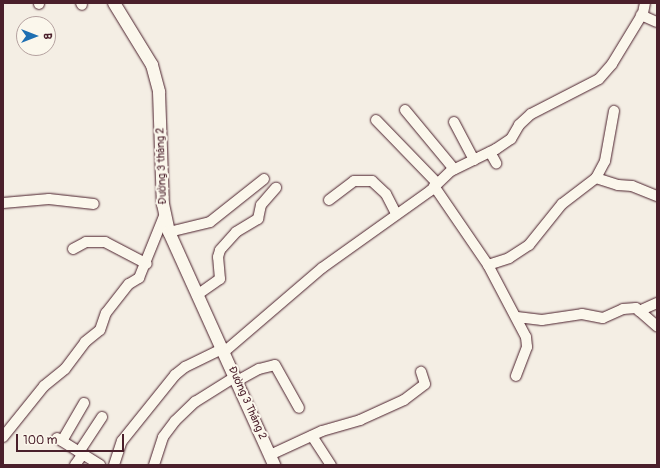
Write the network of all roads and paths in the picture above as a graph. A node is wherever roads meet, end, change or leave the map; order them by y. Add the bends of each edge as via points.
1 (114, 3) edge
2 (645, 3) edge
3 (641, 15) junction
4 (657, 22) edge
5 (404, 110) dead end
6 (614, 111) dead end
7 (376, 120) dead end
8 (454, 122) dead end
9 (490, 152) junction
10 (474, 160) junction
11 (496, 163) dead end
12 (454, 169) junction
13 (596, 178) junction
14 (264, 179) dead end
15 (436, 185) junction
16 (276, 188) dead end
17 (657, 196) edge
18 (329, 200) dead end
19 (3, 203) edge
20 (94, 204) dead end
21 (396, 214) junction
22 (164, 216) junction
23 (169, 232) junction
24 (73, 249) dead end
25 (147, 264) junction
26 (488, 266) junction
27 (197, 295) junction
28 (657, 303) edge
29 (639, 311) junction
30 (517, 318) junction
31 (657, 326) edge
32 (213, 330) joint
33 (222, 347) junction
34 (421, 372) dead end
35 (516, 376) dead end
36 (236, 379) junction
37 (84, 403) dead end
38 (299, 408) dead end
39 (102, 417) dead end
40 (312, 436) junction
41 (3, 437) edge
42 (81, 453) junction
43 (272, 460) edge
44 (75, 465) edge
45 (100, 465) edge
46 (114, 465) edge
47 (154, 465) edge
48 (331, 465) edge

1 - 22 main road, Đường 3 tháng 2 via 152,65 159,92
2 - 3 street
3 - 4 street
3 - 9 street via 612,64 599,79 531,114 519,125 511,139
5 - 12 street
6 - 13 street via 609,124 605,161
7 - 15 street
8 - 10 street
9 - 10 street
9 - 11 street
10 - 12 street
12 - 15 street
13 - 17 street via 618,186 632,186
13 - 26 street via 562,204 529,245 509,258
14 - 23 street via 210,222
15 - 21 street
15 - 26 street
16 - 27 street via 261,205 258,219 236,232 220,250 220,279
18 - 21 street via 354,181 372,181 386,194
19 - 20 street via 49,199
21 - 33 street via 322,268
22 - 23 main road, Đường 3 tháng 2
22 - 25 street
23 - 27 main road, Đường 3 tháng 2
24 - 25 street via 86,242 105,242
25 - 41 street via 139,278 130,284 109,309 100,330 85,342 65,369 44,386
26 - 30 street
27 - 32 main road, Đường 3 tháng 2
28 - 29 street
29 - 30 street via 623,309 603,318 582,314 542,320
29 - 31 street
30 - 35 street via 526,337 527,347
32 - 33 main road, Đường 3 Tháng 2
33 - 36 main road, Đường 3 Tháng 2
33 - 46 street via 175,375 122,441
34 - 40 street via 425,384 404,400 360,420
36 - 38 street via 259,368 275,365
36 - 43 main road, Đường 3 Tháng 2
36 - 47 street via 195,402 174,421 163,437
37 - 42 street via 59,439
39 - 42 street
40 - 43 street
40 - 48 street
42 - 44 street
42 - 45 street

